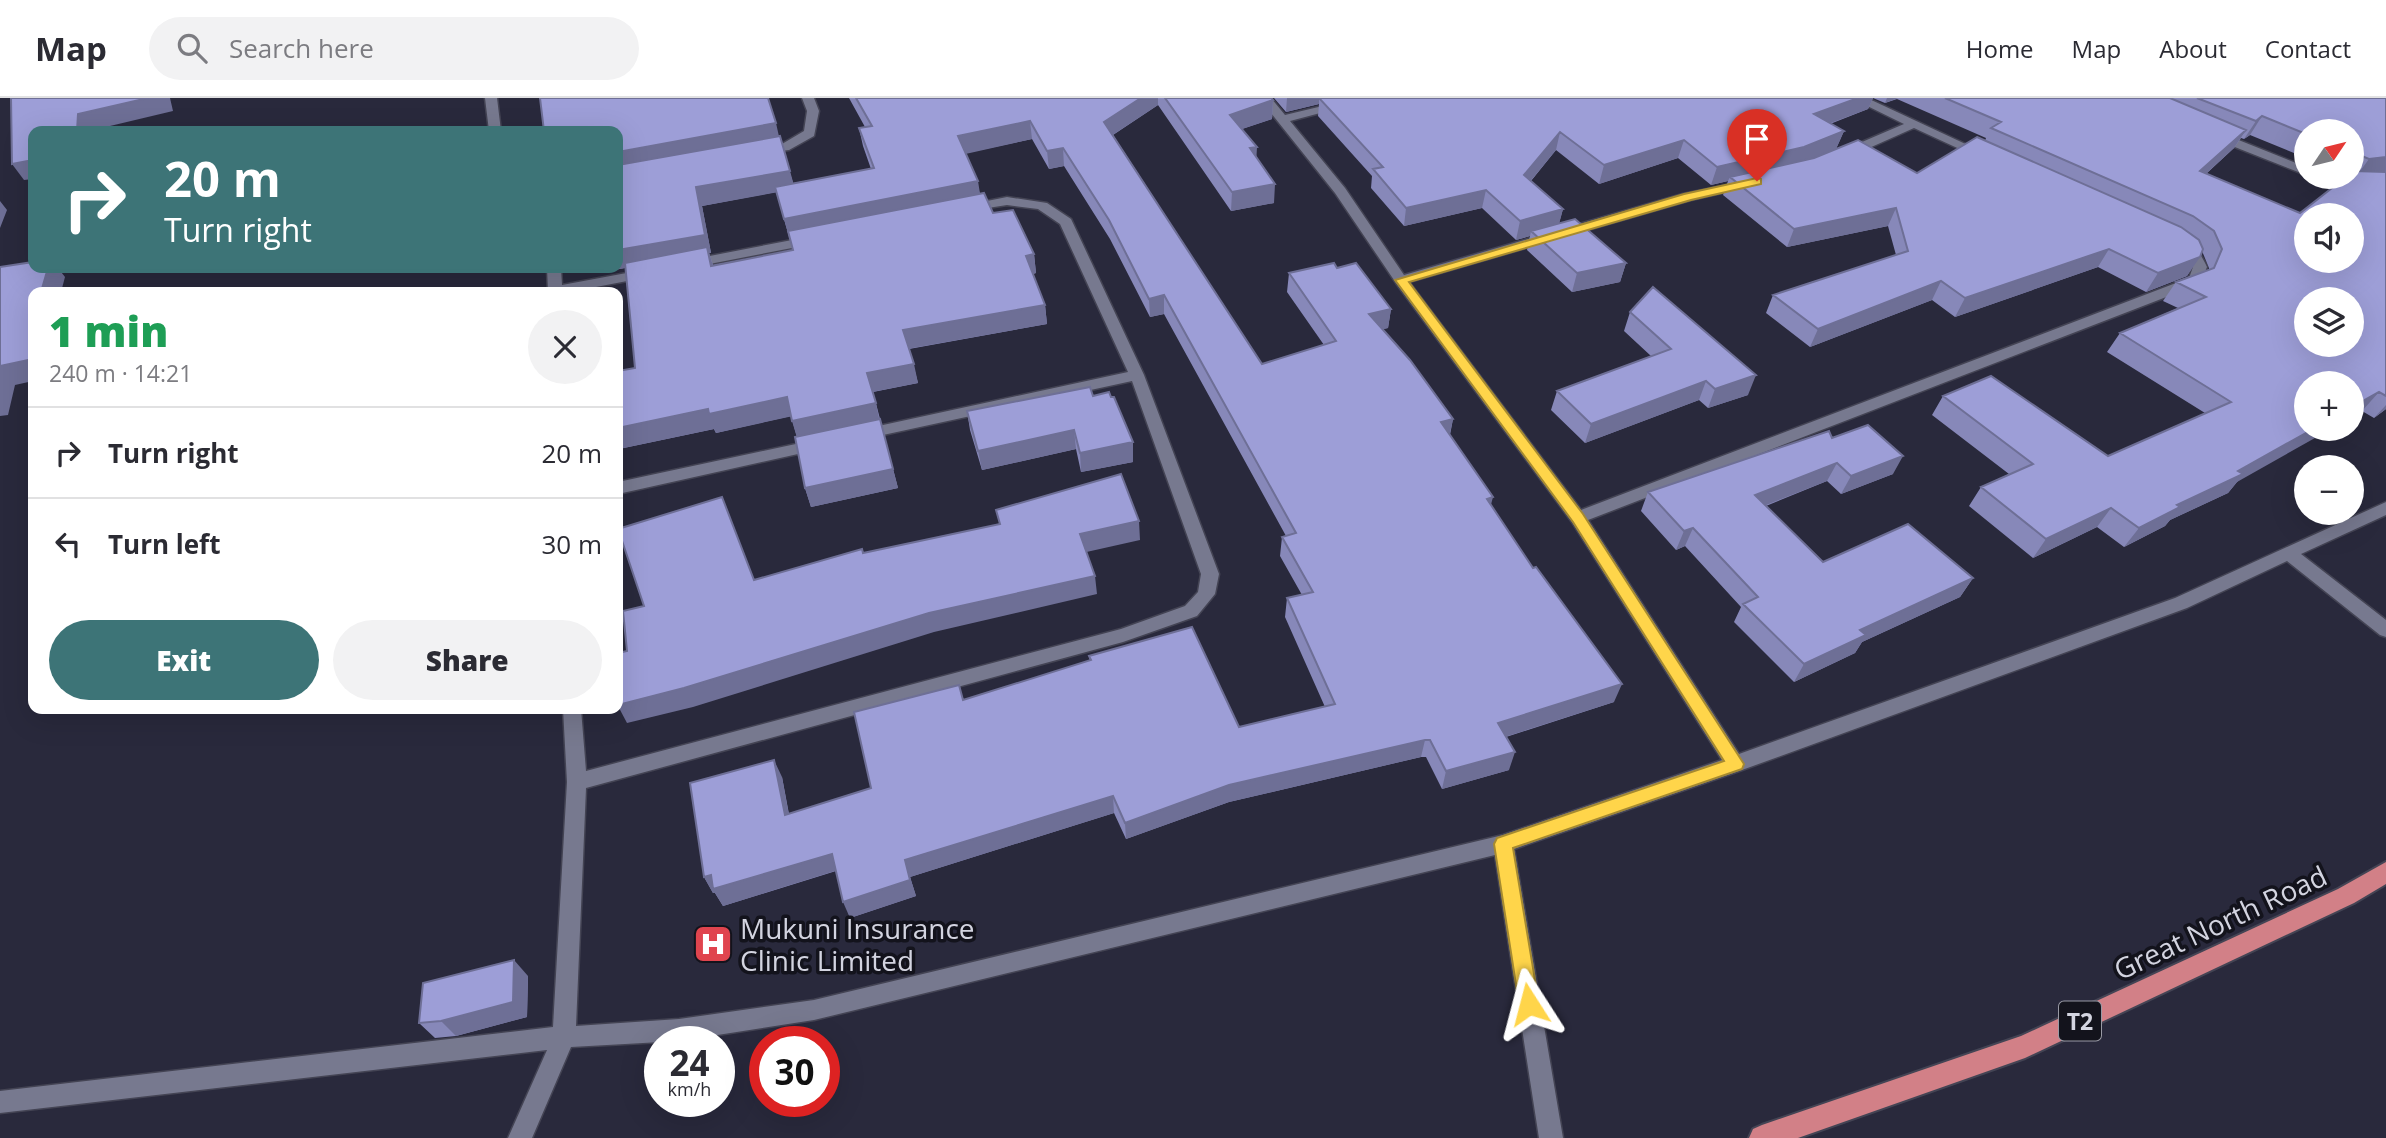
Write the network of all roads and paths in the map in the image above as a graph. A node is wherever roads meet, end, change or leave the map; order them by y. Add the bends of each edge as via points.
1 (491, 98) edge
2 (808, 98) edge
3 (1265, 98) edge
4 (1371, 98) edge
5 (1857, 98) edge
6 (1281, 119) junction
7 (1914, 124) junction
8 (494, 126) edge
9 (2209, 132) edge
10 (746, 154) edge
11 (1827, 161) edge
12 (2001, 163) edge
13 (2294, 166) edge
14 (1764, 180) edge
15 (2386, 180) edge
16 (2364, 184) edge
17 (953, 212) edge
18 (2163, 234) edge
19 (829, 237) edge
20 (1401, 280) junction
21 (579, 287) edge
22 (1137, 375) junction
23 (623, 487) edge
24 (2386, 508) edge
25 (1578, 518) junction
26 (2288, 553) junction
27 (2386, 630) edge
28 (572, 714) edge
29 (1735, 764) junction
30 (577, 782) junction
31 (1503, 844) junction
32 (2386, 872) edge
33 (564, 1037) junction
34 (0, 1102) edge
35 (520, 1138) edge
36 (1551, 1138) edge
37 (1762, 1138) edge

1 - 8 street
2 - 10 street via 813,111 810,133 785,146
3 - 6 street
4 - 6 street
5 - 7 street
6 - 20 street via 1340,191
7 - 11 street
7 - 12 street
9 - 13 street
14 - 20 street via 1688,197
15 - 16 street
17 - 22 street via 1007,201 1042,206 1066,222
18 - 25 street via 2194,255 2200,267 2195,281
19 - 21 street
20 - 25 street
22 - 23 street
22 - 30 street via 1210,574 1206,594 1191,611 1123,635
24 - 26 street
25 - 29 street
26 - 27 street
26 - 29 street via 2180,603
28 - 30 street
29 - 31 street
30 - 33 street
31 - 33 street via 814,1010 679,1030
31 - 36 street
32 - 37 highway, Great North Road / T2 via 2346,896 2025,1046
33 - 34 street
33 - 35 street

